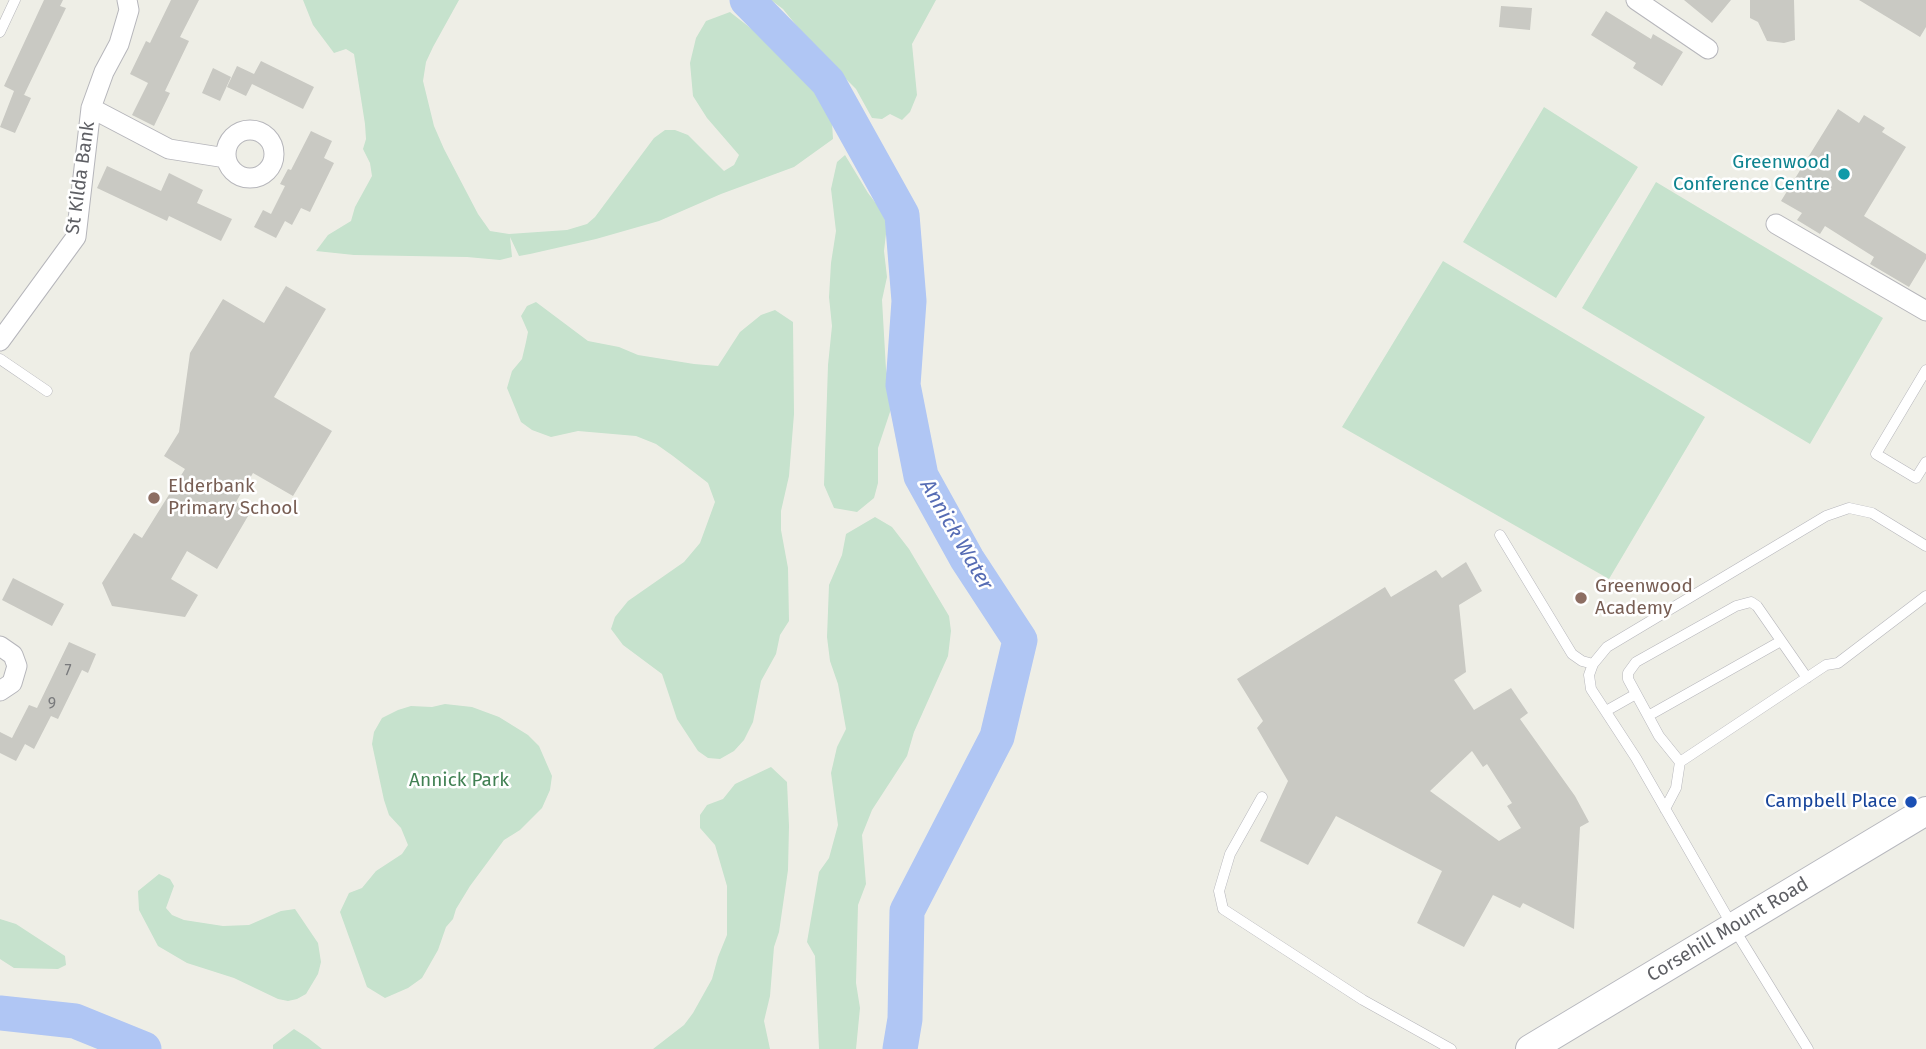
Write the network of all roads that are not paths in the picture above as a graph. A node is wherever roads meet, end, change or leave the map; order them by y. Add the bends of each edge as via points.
1 (15, 0) edge
2 (127, 0) edge
3 (1636, 0) edge
4 (0, 32) edge
5 (1708, 48) dead end
6 (91, 108) junction
7 (226, 158) dead end
8 (1776, 223) dead end
9 (1926, 311) edge
10 (0, 341) edge
11 (0, 359) edge
12 (1926, 370) edge
13 (47, 391) dead end
14 (1926, 462) edge
15 (1500, 536) dead end
16 (1926, 546) edge
17 (1926, 596) edge
18 (1781, 641) junction
19 (0, 646) edge
20 (1593, 664) junction
21 (1807, 678) junction
22 (0, 691) edge
23 (1636, 694) junction
24 (1606, 711) junction
25 (1648, 716) junction
26 (1681, 762) junction
27 (1262, 797) dead end
28 (1665, 808) junction
29 (1926, 811) edge
30 (1733, 927) junction
31 (1451, 1049) edge
32 (1530, 1049) edge
33 (1808, 1049) edge

1 - 4 lane
2 - 6 street, St Kilda Bank via 129,10 119,44
3 - 5 street
6 - 7 street via 169,149
6 - 10 street, St Kilda Bank via 76,237
8 - 9 street
11 - 13 lane
12 - 14 lane via 1876,454 1916,478
15 - 20 lane via 1572,654
16 - 20 lane via 1872,513 1849,508 1826,516 1607,647
17 - 21 lane via 1838,663
18 - 21 lane
18 - 23 lane via 1757,606 1743,603 1636,662 1628,679
18 - 25 lane
19 - 22 street via 13,655 17,666 12,683
20 - 24 lane via 1591,689
21 - 26 lane
23 - 24 lane
23 - 25 lane
24 - 28 lane
25 - 26 lane
26 - 28 lane via 1676,789
27 - 31 lane via 1230,854 1219,891 1223,909 1363,1000
28 - 30 lane
29 - 30 main road, Corsehill Mount Road
30 - 32 main road, Corsehill Mount Road
30 - 33 lane

